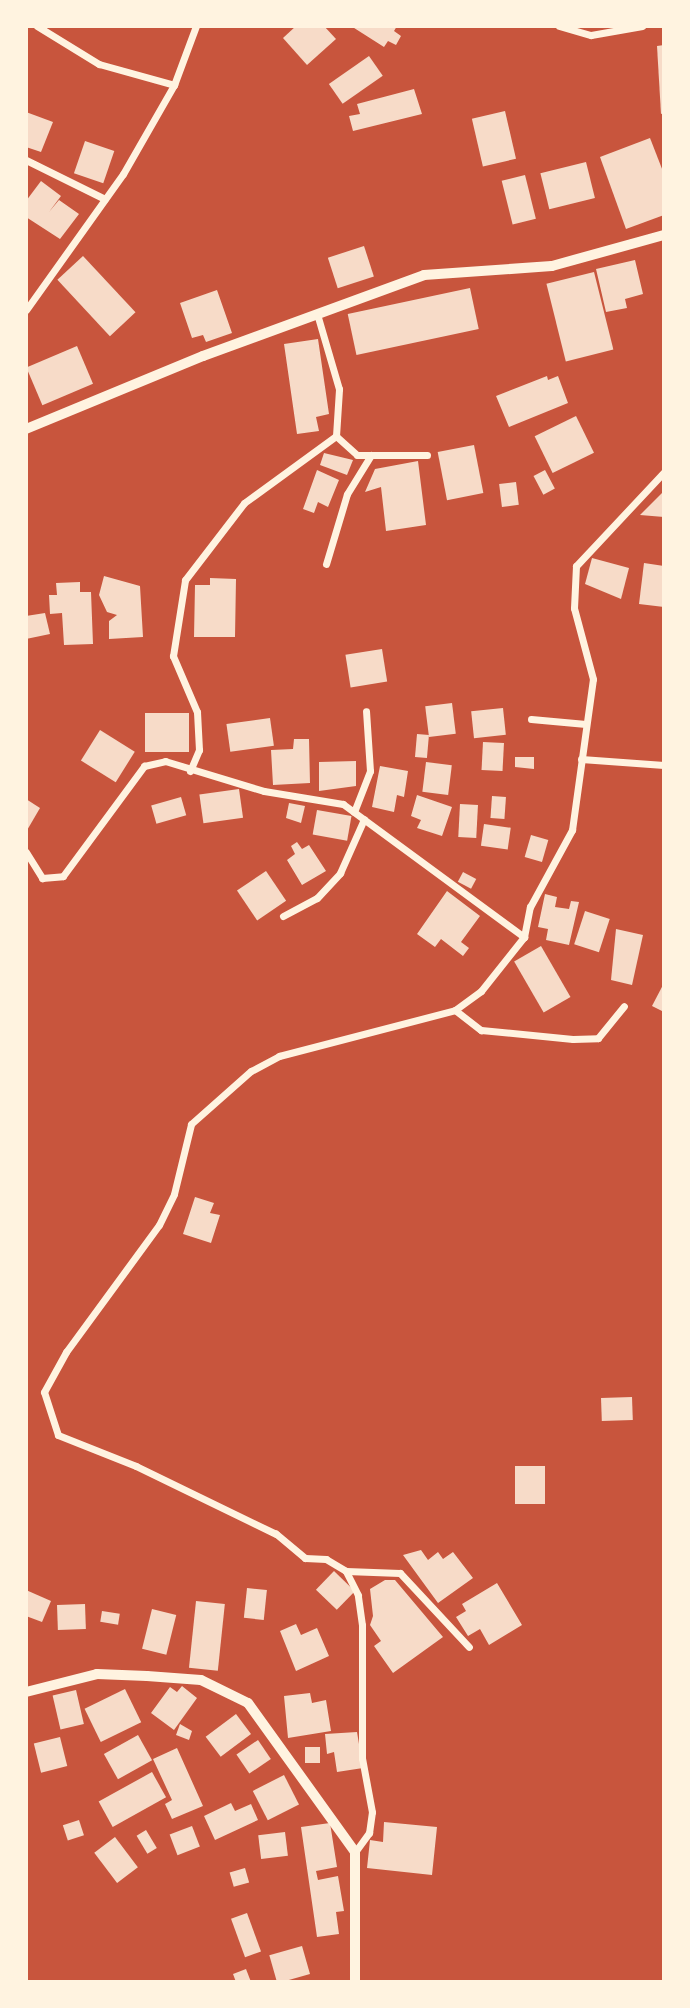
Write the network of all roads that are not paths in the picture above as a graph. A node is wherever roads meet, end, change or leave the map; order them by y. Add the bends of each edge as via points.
1 (37, 26) edge
2 (196, 26) edge
3 (559, 26) edge
4 (642, 26) edge
5 (174, 85) junction
6 (26, 160) edge
7 (105, 200) junction
8 (664, 235) edge
9 (26, 310) edge
10 (317, 314) junction
11 (26, 429) edge
12 (336, 436) junction
13 (427, 454) dead end
14 (371, 455) junction
15 (664, 472) edge
16 (326, 564) dead end
17 (366, 711) dead end
18 (531, 719) dead end
19 (586, 724) junction
20 (582, 759) junction
21 (664, 765) edge
22 (190, 771) junction
23 (354, 812) junction
24 (364, 819) junction
25 (26, 852) edge
26 (283, 916) dead end
27 (524, 937) junction
28 (624, 1006) dead end
29 (455, 1010) junction
30 (346, 1572) junction
31 (469, 1647) dead end
32 (26, 1692) edge
33 (355, 1852) junction
34 (355, 1982) edge

1 - 5 street via 99,64
2 - 5 street
3 - 4 street via 591,35
5 - 7 street
6 - 7 street
7 - 9 street
8 - 10 street via 552,266 424,275
10 - 11 street
10 - 12 street via 339,389
12 - 14 street via 356,455
12 - 22 street via 244,503 185,580 173,656 197,712 199,750
13 - 14 street
14 - 16 street via 347,494
15 - 19 street via 576,566 574,608 593,680
17 - 23 street via 370,771
18 - 19 street
19 - 20 street
20 - 21 street
20 - 27 street via 572,830 530,907
22 - 23 street via 264,791 343,804
22 - 25 street via 165,761 144,766 63,876 42,878
23 - 24 street
24 - 26 street via 340,873 317,898
24 - 27 street
27 - 29 street via 481,990
28 - 29 street via 598,1038 573,1039 481,1030
29 - 30 street via 279,1056 251,1071 191,1124 174,1194 159,1225 66,1352 44,1392 58,1435 136,1466 276,1534 305,1558 326,1559
30 - 31 street via 400,1573
30 - 33 street via 358,1595 362,1625 362,1758 372,1812 369,1833
32 - 33 street via 97,1674 201,1680 248,1703
33 - 34 street

